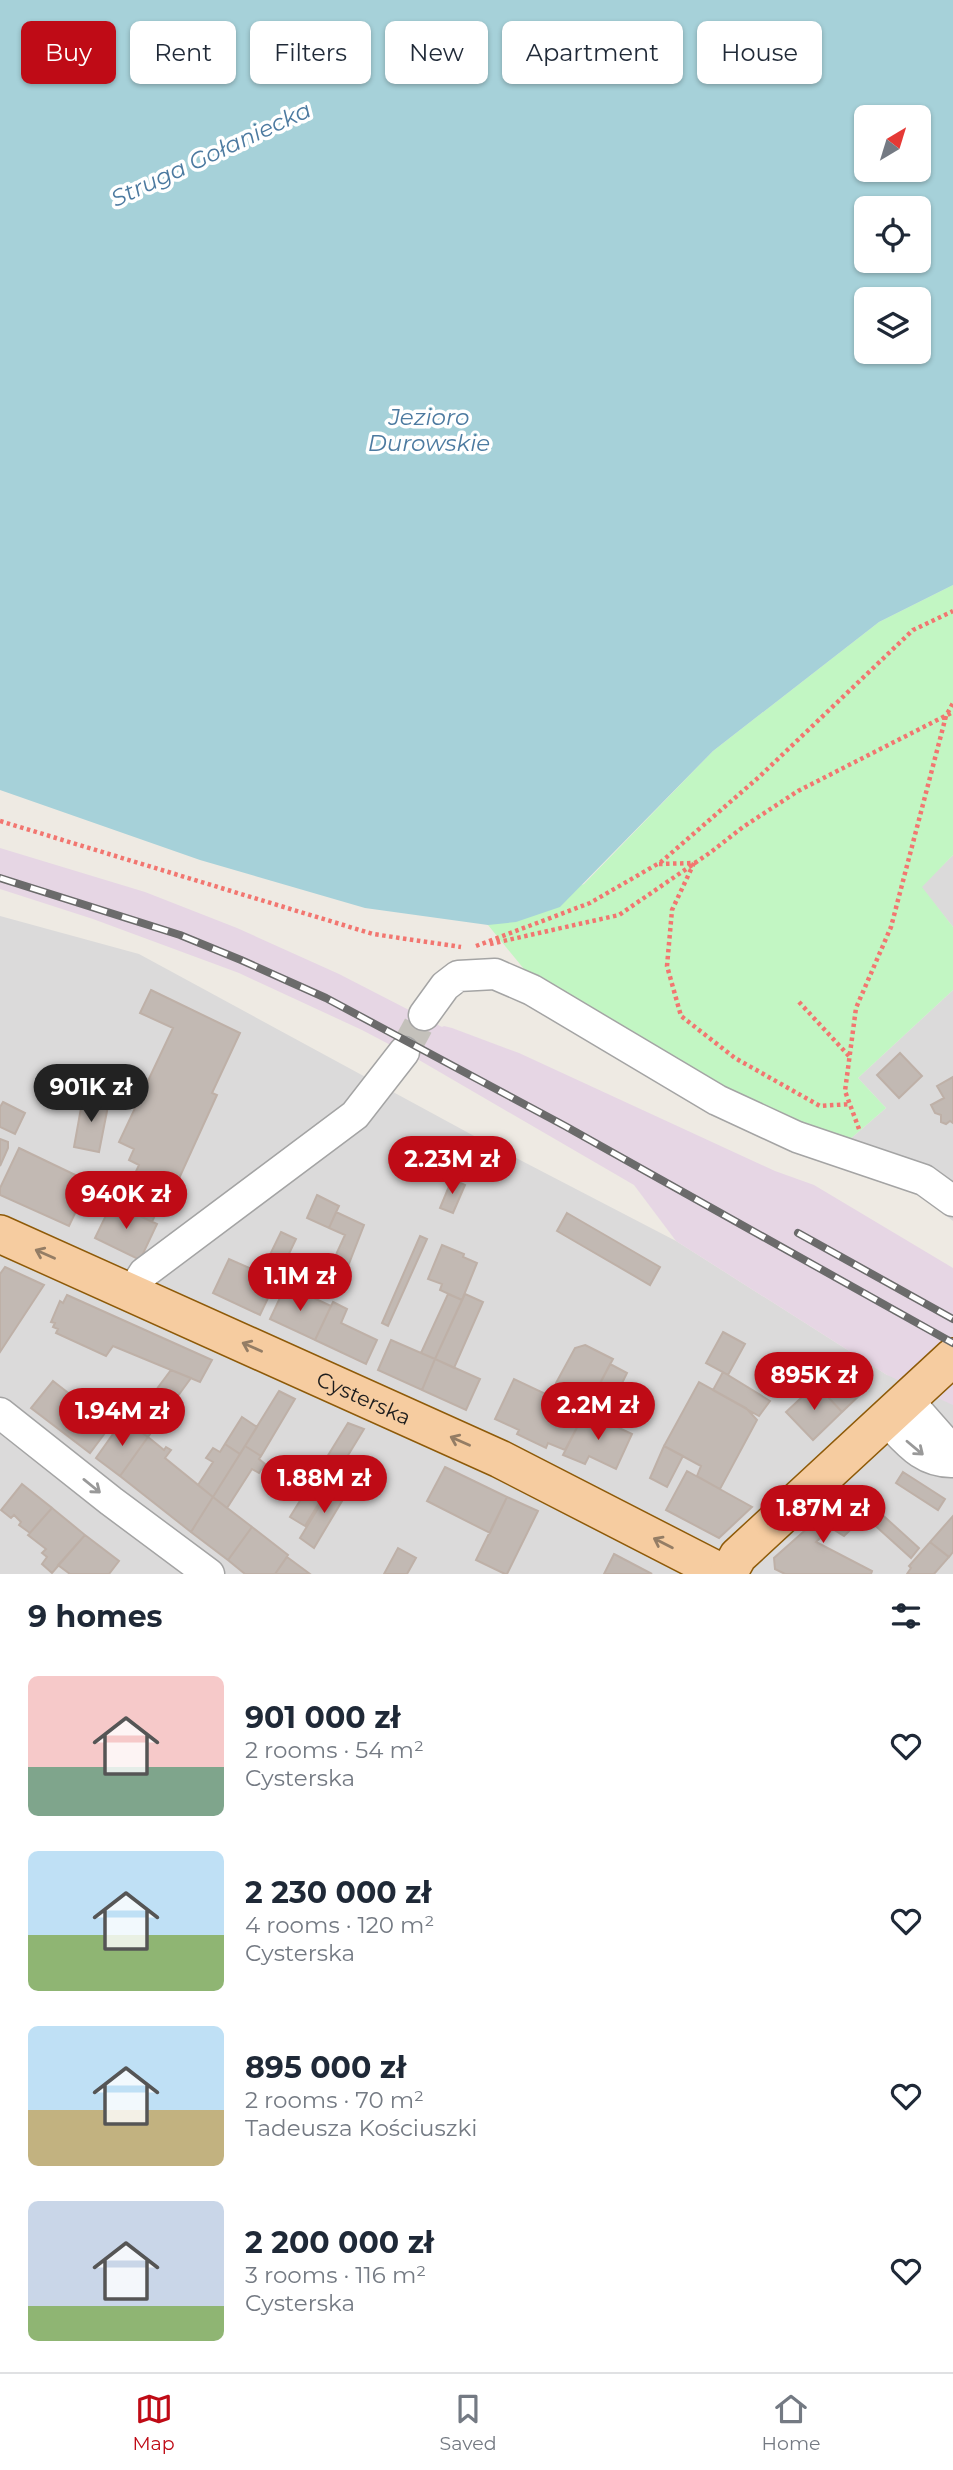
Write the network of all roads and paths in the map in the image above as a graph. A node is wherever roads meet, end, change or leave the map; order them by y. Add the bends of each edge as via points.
1 (953, 611) edge
2 (953, 703) edge
3 (953, 712) edge
4 (946, 716) junction
5 (0, 821) edge
6 (694, 863) junction
7 (658, 864) junction
8 (472, 948) junction
9 (799, 1002) dead end
10 (424, 1015) tunnel mouth
11 (404, 1052) tunnel mouth
12 (850, 1056) junction
13 (850, 1104) junction
14 (872, 1163) junction
15 (953, 1201) edge
16 (0, 1234) edge
17 (132, 1292) junction
18 (953, 1357) edge
19 (896, 1409) junction
20 (0, 1413) edge
21 (953, 1455) edge
22 (953, 1462) edge
23 (209, 1574) edge
24 (726, 1574) edge

1 - 7 path via 913,630 759,777
2 - 4 path
3 - 4 path
4 - 6 path via 798,791
4 - 12 path via 891,927 856,1008
5 - 8 path via 373,934
6 - 7 path
6 - 8 path via 619,915
6 - 13 path via 672,910 667,966 681,1016 735,1058 820,1106
7 - 8 path via 590,903
9 - 12 path
10 - 14 street via 458,975 495,974 532,990 717,1100 797,1137
11 - 17 street via 355,1115 144,1273
12 - 13 path via 845,1091
13 - 14 path
14 - 15 street via 924,1180
17 -> 16 main road, Cysterska
24 -> 17 main road, Cysterska via 500,1459
18 - 19 main road
19 - 21 street via 945,1442
19 -> 22 street via 911,1445 928,1458
19 - 24 main road via 738,1556
20 -> 23 street

